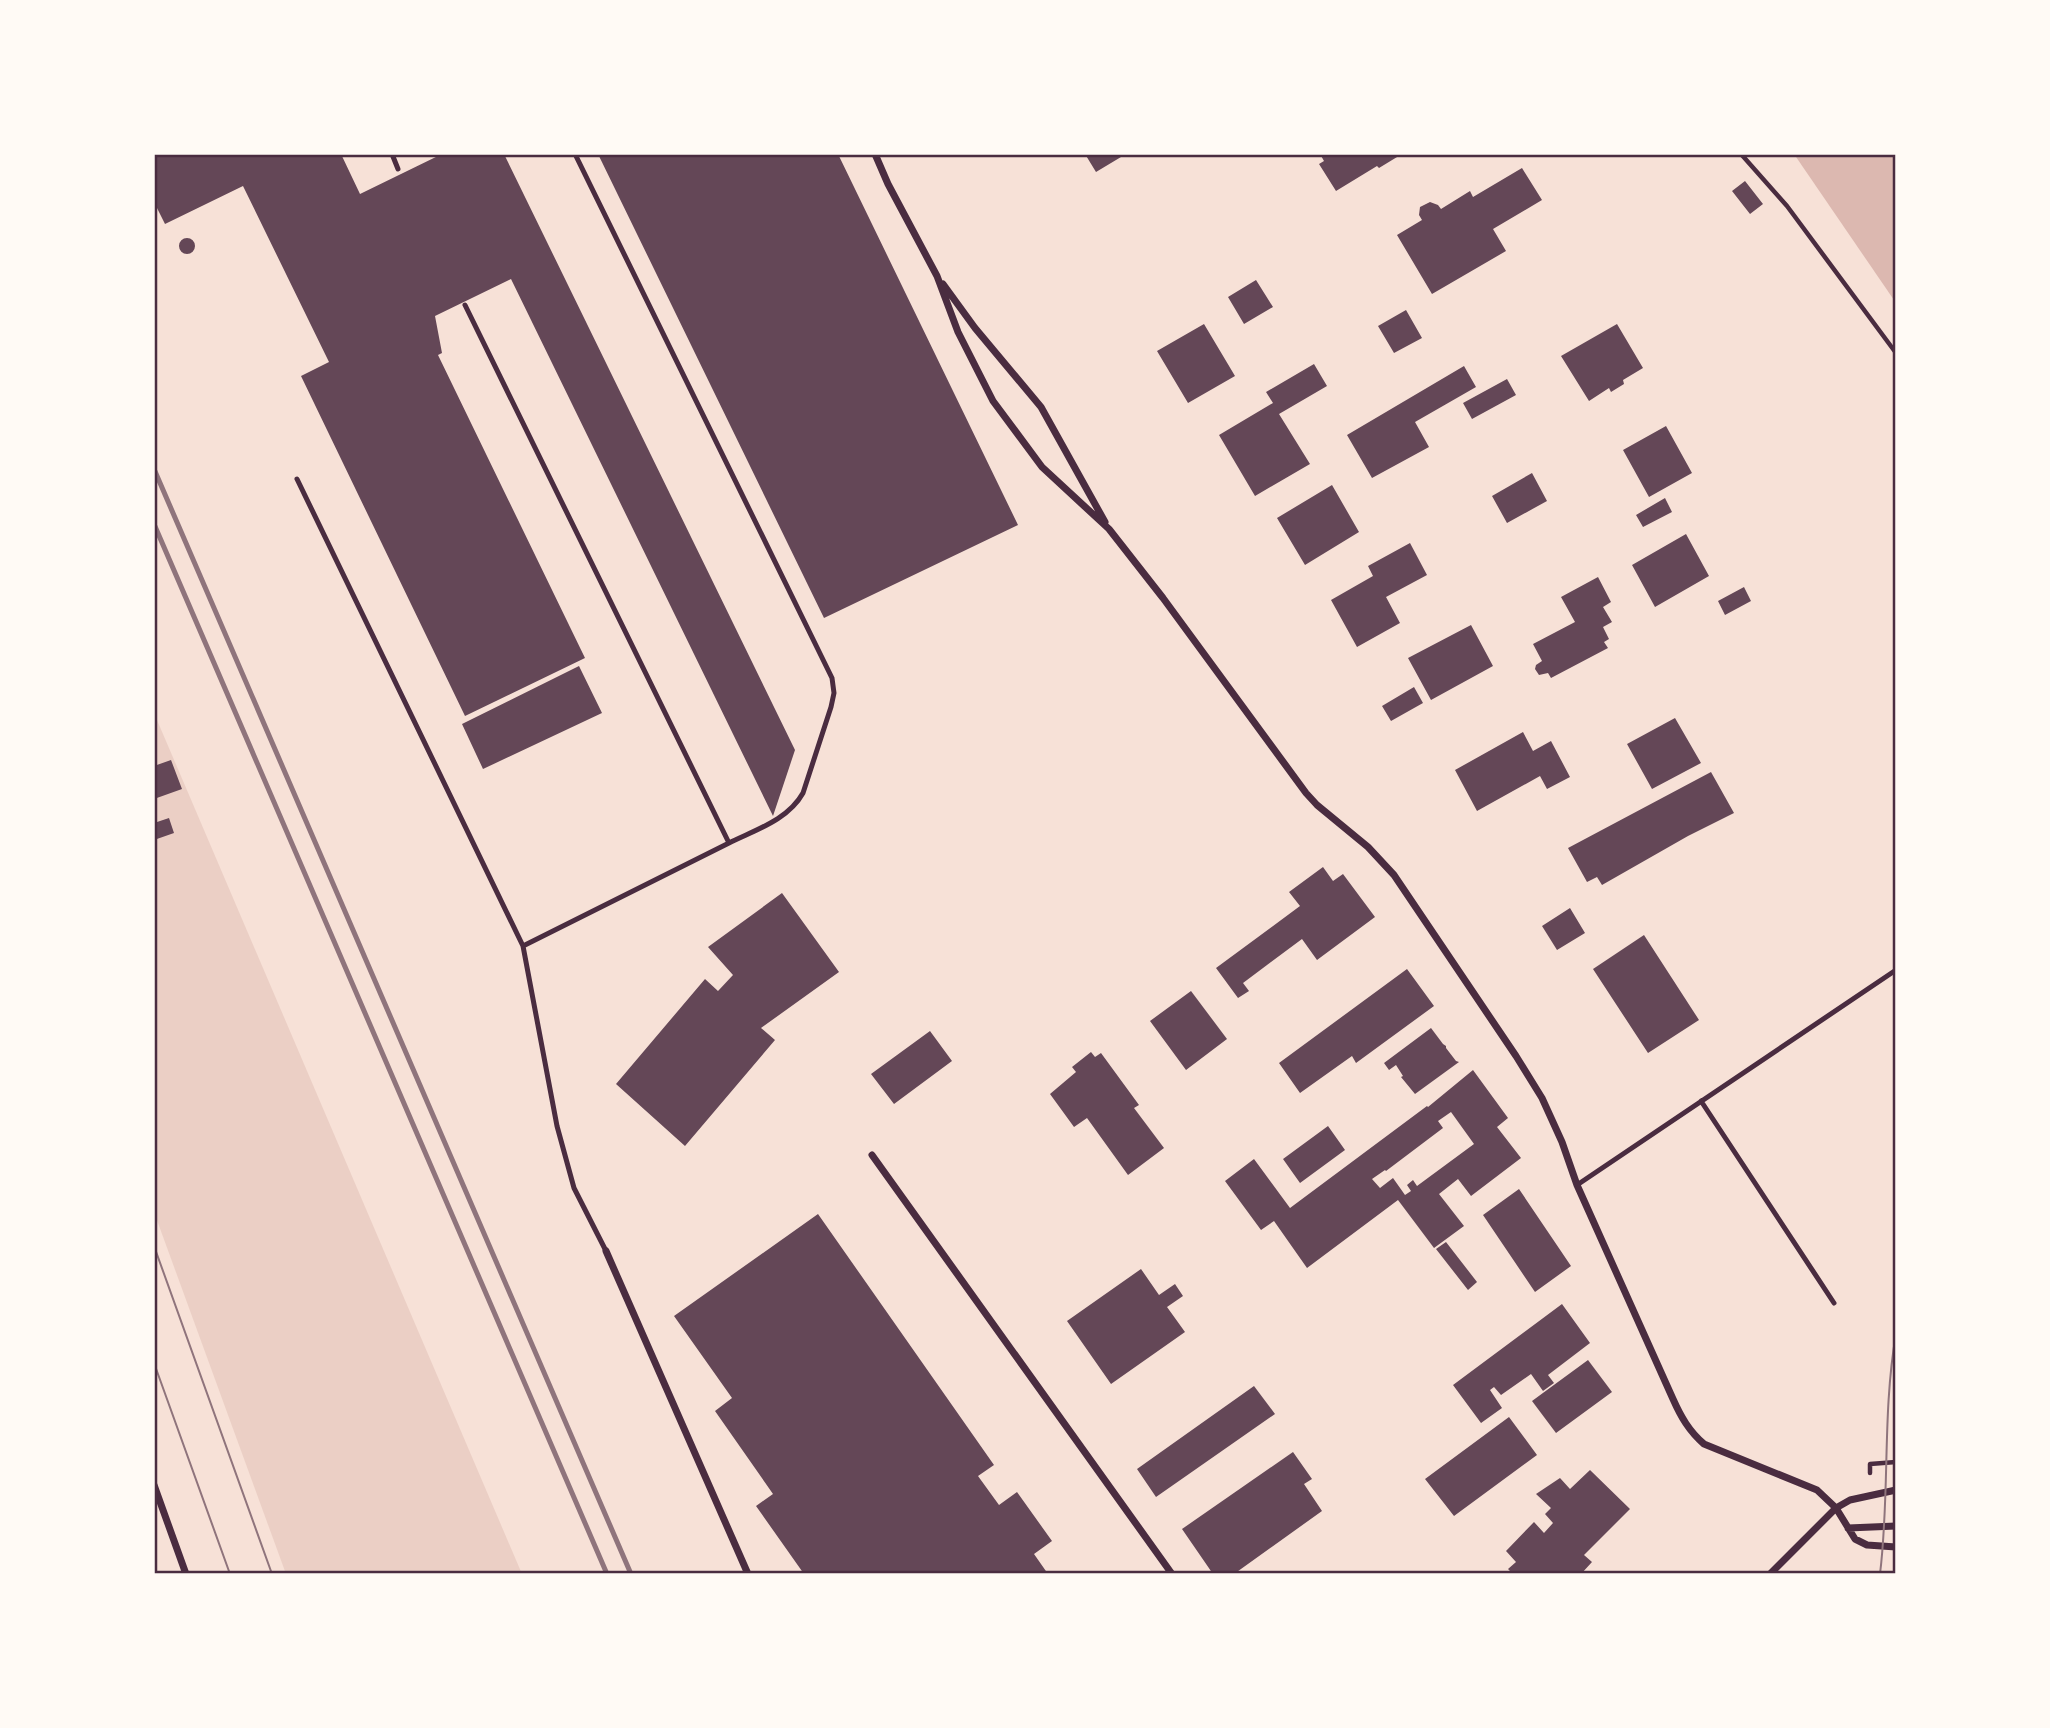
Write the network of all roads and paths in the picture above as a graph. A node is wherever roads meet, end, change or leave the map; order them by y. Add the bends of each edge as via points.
1 (392, 154) edge
2 (575, 154) edge
3 (875, 154) edge
4 (1741, 154) edge
5 (398, 169) dead end
6 (937, 276) junction
7 (465, 305) dead end
8 (1896, 353) edge
9 (297, 479) dead end
10 (1109, 529) junction
11 (729, 843) junction
12 (523, 946) junction
13 (1896, 970) edge
14 (1701, 1101) junction
15 (872, 1155) dead end
16 (1577, 1185) junction
17 (606, 1251) joint
18 (1834, 1303) dead end
19 (154, 1485) edge
20 (1896, 1490) edge
21 (1836, 1508) junction
22 (1896, 1526) edge
23 (1848, 1528) junction
24 (1896, 1547) edge
25 (185, 1574) edge
26 (748, 1574) edge
27 (1172, 1574) edge
28 (1770, 1574) edge

1 - 5 lane
2 - 11 lane via 832,678 831,708 798,803 783,816
3 - 6 street
4 - 8 path via 1787,206
6 - 10 street via 1041,407
6 - 10 street via 958,332 993,401 1042,467
7 - 11 lane
9 - 12 lane
10 - 16 street via 1306,793 1394,875 1542,1098
11 - 12 lane
12 - 17 lane via 557,1126 574,1188
13 - 14 lane
14 - 16 lane
14 - 18 lane
15 - 27 street
16 - 21 street via 1683,1421 1693,1434 1704,1444 1817,1490
17 - 26 street
19 - 25 street
20 - 21 street via 1850,1500
21 - 23 street
21 - 28 street
22 - 23 street
23 - 24 street via 1867,1545

